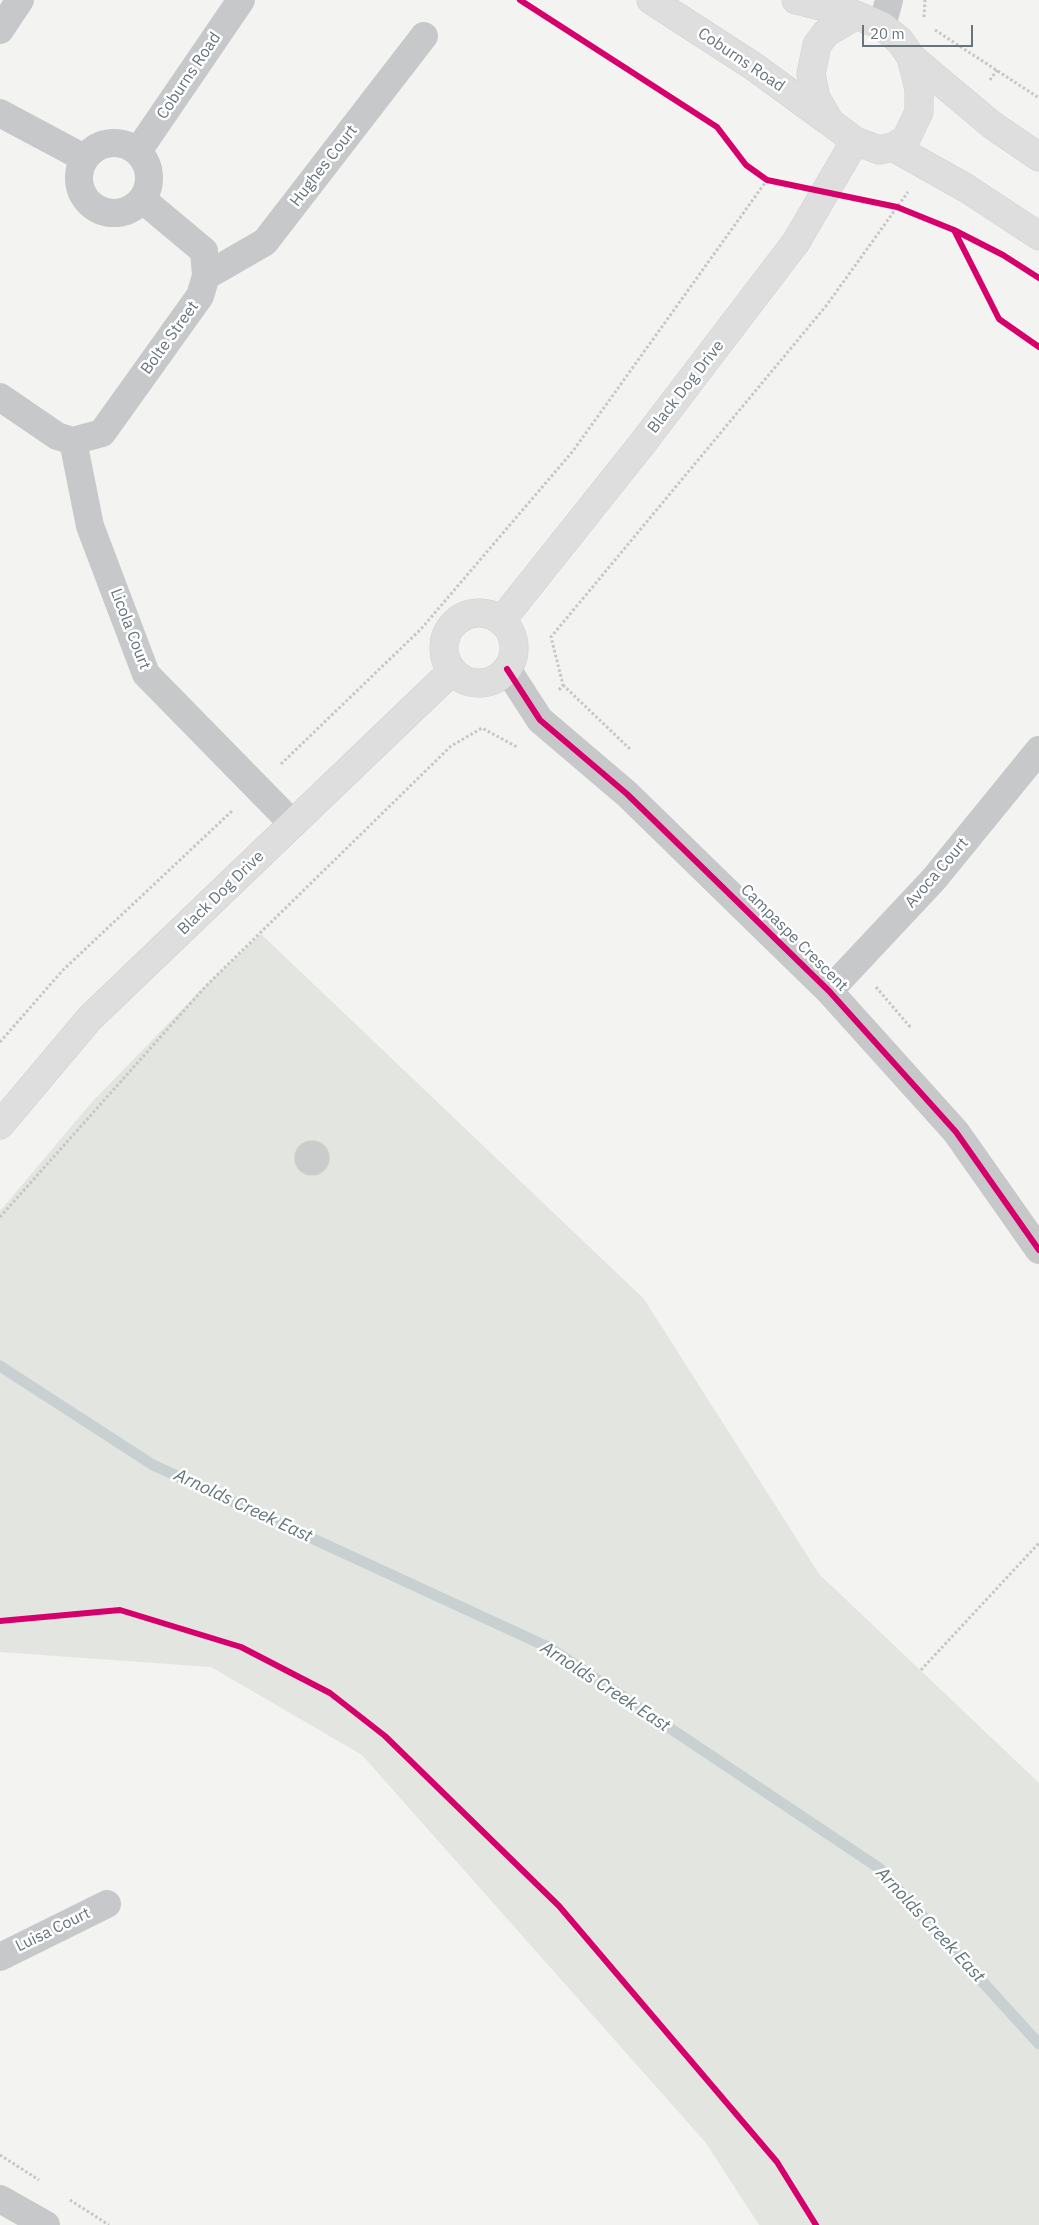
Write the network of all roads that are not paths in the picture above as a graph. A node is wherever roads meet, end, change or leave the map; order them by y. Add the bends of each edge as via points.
1 (20, 0) edge
2 (240, 0) edge
3 (650, 0) edge
4 (796, 0) edge
5 (889, 0) edge
6 (856, 15) junction
7 (882, 26) junction
8 (0, 30) edge
9 (424, 36) dead end
10 (911, 57) junction
11 (0, 113) edge
12 (830, 122) junction
13 (855, 142) junction
14 (893, 147) junction
15 (138, 151) junction
16 (1039, 156) edge
17 (84, 158) junction
18 (143, 200) junction
19 (1039, 236) edge
20 (206, 276) junction
21 (0, 397) edge
22 (73, 441) junction
23 (501, 621) junction
24 (507, 668) junction
25 (452, 671) junction
26 (1039, 750) edge
27 (293, 824) junction
28 (829, 990) junction
29 (0, 1125) edge
30 (1039, 1250) edge
31 (107, 1904) dead end
32 (0, 1957) edge
33 (0, 2199) edge
34 (46, 2225) edge

1 - 8 street
2 - 15 street, Coburns Road
3 - 12 street, Coburns Road via 753,66
4 - 6 street
5 - 7 street
6 - 7 street
6 - 12 street via 826,33 817,45 811,74 816,98
7 - 10 street via 900,41
9 - 20 street, Hughes Court via 265,242
10 - 14 street via 919,89 919,112 906,139
10 - 16 street via 992,125
11 - 17 street
12 - 13 street
13 - 14 street via 879,150
13 - 23 street, Black Dog Drive via 796,242 642,444
14 - 19 street via 966,188
15 - 17 street via 116,142 103,144
15 - 18 street via 146,161 150,175
17 - 18 street via 79,171 79,185 84,198 94,208 119,214
18 - 20 street, Bolte Street via 204,251
20 - 22 street, Bolte Street via 200,296 102,434
21 - 22 street via 57,436
22 - 27 street, Licola Court via 90,526 146,674
23 - 24 street via 508,629 514,649
23 - 25 street via 491,615 468,614 450,628 444,650
24 - 25 street via 490,681 480,683 460,678
24 - 28 street, Campaspe Crescent via 540,720 627,794
25 - 27 street, Black Dog Drive
26 - 28 street, Avoca Court via 934,880
27 - 29 street, Black Dog Drive via 90,1018
28 - 30 street, Campaspe Crescent via 956,1132
31 - 32 street, Luisa Court
33 - 34 street

